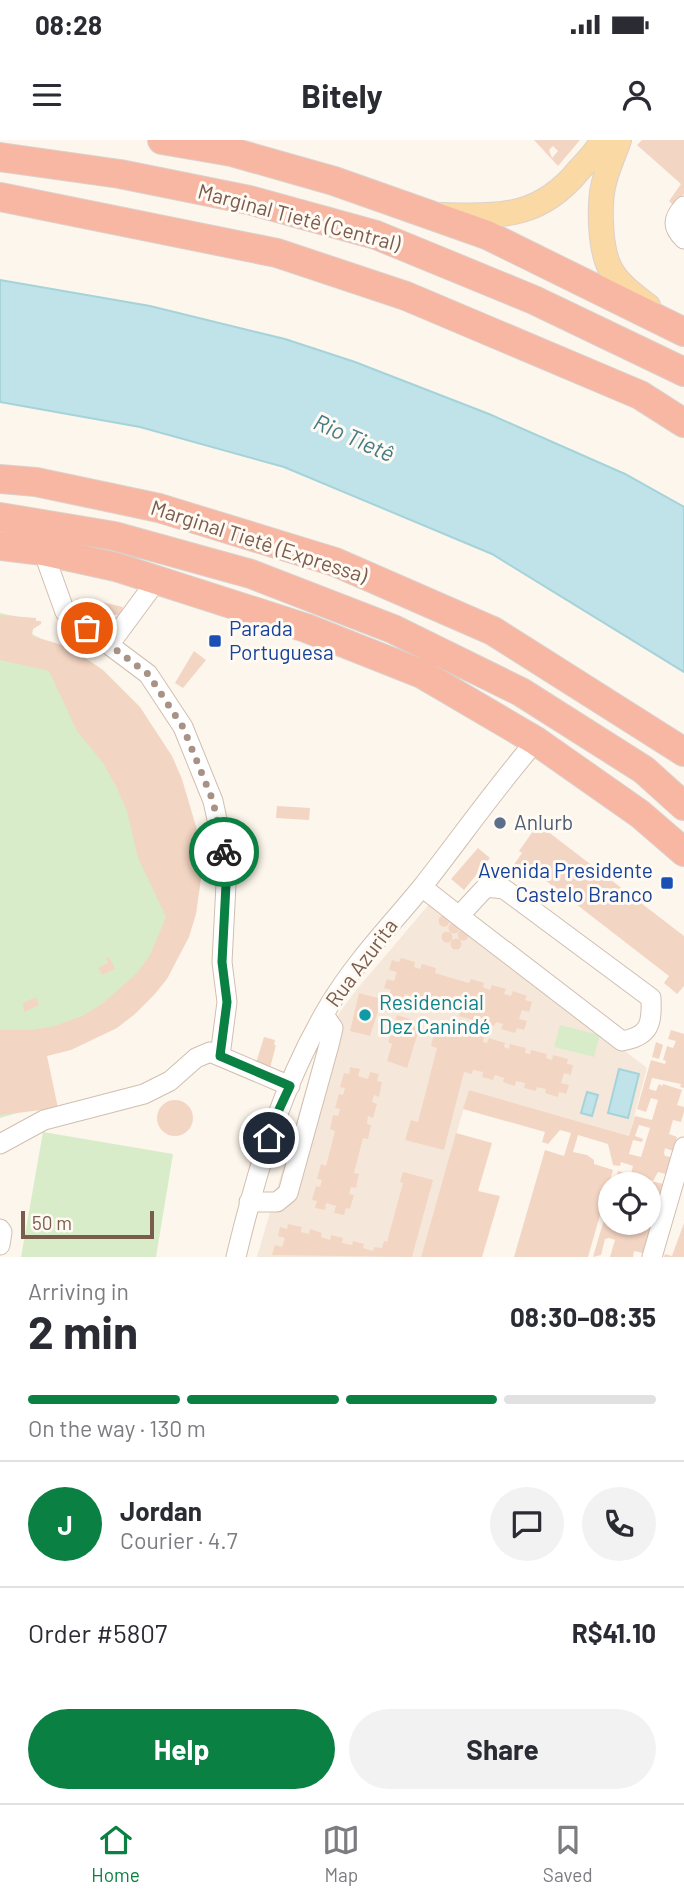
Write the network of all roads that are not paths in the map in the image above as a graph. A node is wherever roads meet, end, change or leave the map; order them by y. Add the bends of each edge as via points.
1 (162, 140) edge
2 (602, 140) edge
3 (619, 140) edge
4 (8, 158) edge
5 (1, 197) edge
6 (684, 206) edge
7 (430, 215) junction
8 (684, 239) edge
9 (679, 329) edge
10 (684, 372) edge
11 (684, 423) edge
12 (0, 479) edge
13 (0, 517) edge
14 (0, 545) edge
15 (43, 551) junction
16 (157, 580) junction
17 (109, 645) junction
18 (536, 741) junction
19 (684, 752) edge
20 (684, 806) edge
21 (684, 852) edge
22 (422, 887) junction
23 (459, 916) junction
24 (324, 1016) junction
25 (220, 1056) junction
26 (290, 1086) junction
27 (0, 1144) edge
28 (684, 1147) edge
29 (677, 1200) edge
30 (249, 1202) junction
31 (0, 1229) edge
32 (0, 1245) edge
33 (236, 1257) edge
34 (652, 1257) edge

1 - 7 highway via 256,158
2 - 7 main road via 567,185 546,202 498,214
3 - 9 main road via 603,184 604,250 622,286
4 - 10 highway, Marginal Tietê (Central) via 249,200 376,234 534,300
5 - 11 highway via 277,253 406,296 640,395
6 - 8 street via 674,223
7 - 9 highway via 487,235
12 - 19 highway, Marginal Tietê (Expressa) via 36,482 159,508 335,562 493,631
13 - 20 highway via 114,536 251,574 393,629 521,692 645,770
14 - 15 highway
15 - 16 highway
15 - 17 street via 65,612
16 - 17 street
16 - 18 highway via 306,628 422,674
17 - 25 street via 148,674 183,727 213,801 227,865 222,962 227,1002
18 - 21 highway via 640,814
18 - 22 street, Rua Azurita
22 - 23 street
22 - 24 street, Rua Azurita via 355,965
23 - 23 street via 486,887 504,889 651,998 650,1024 640,1037 622,1041
24 - 26 street, Rua Azurita
24 - 30 street via 333,1028 330,1045 288,1193 277,1202
25 - 26 street
25 - 27 street via 210,1052 144,1094 44,1120
26 - 30 street, Rua Azurita
28 - 29 street
29 - 34 street
30 - 33 street, Rua Azurita
31 - 32 street

